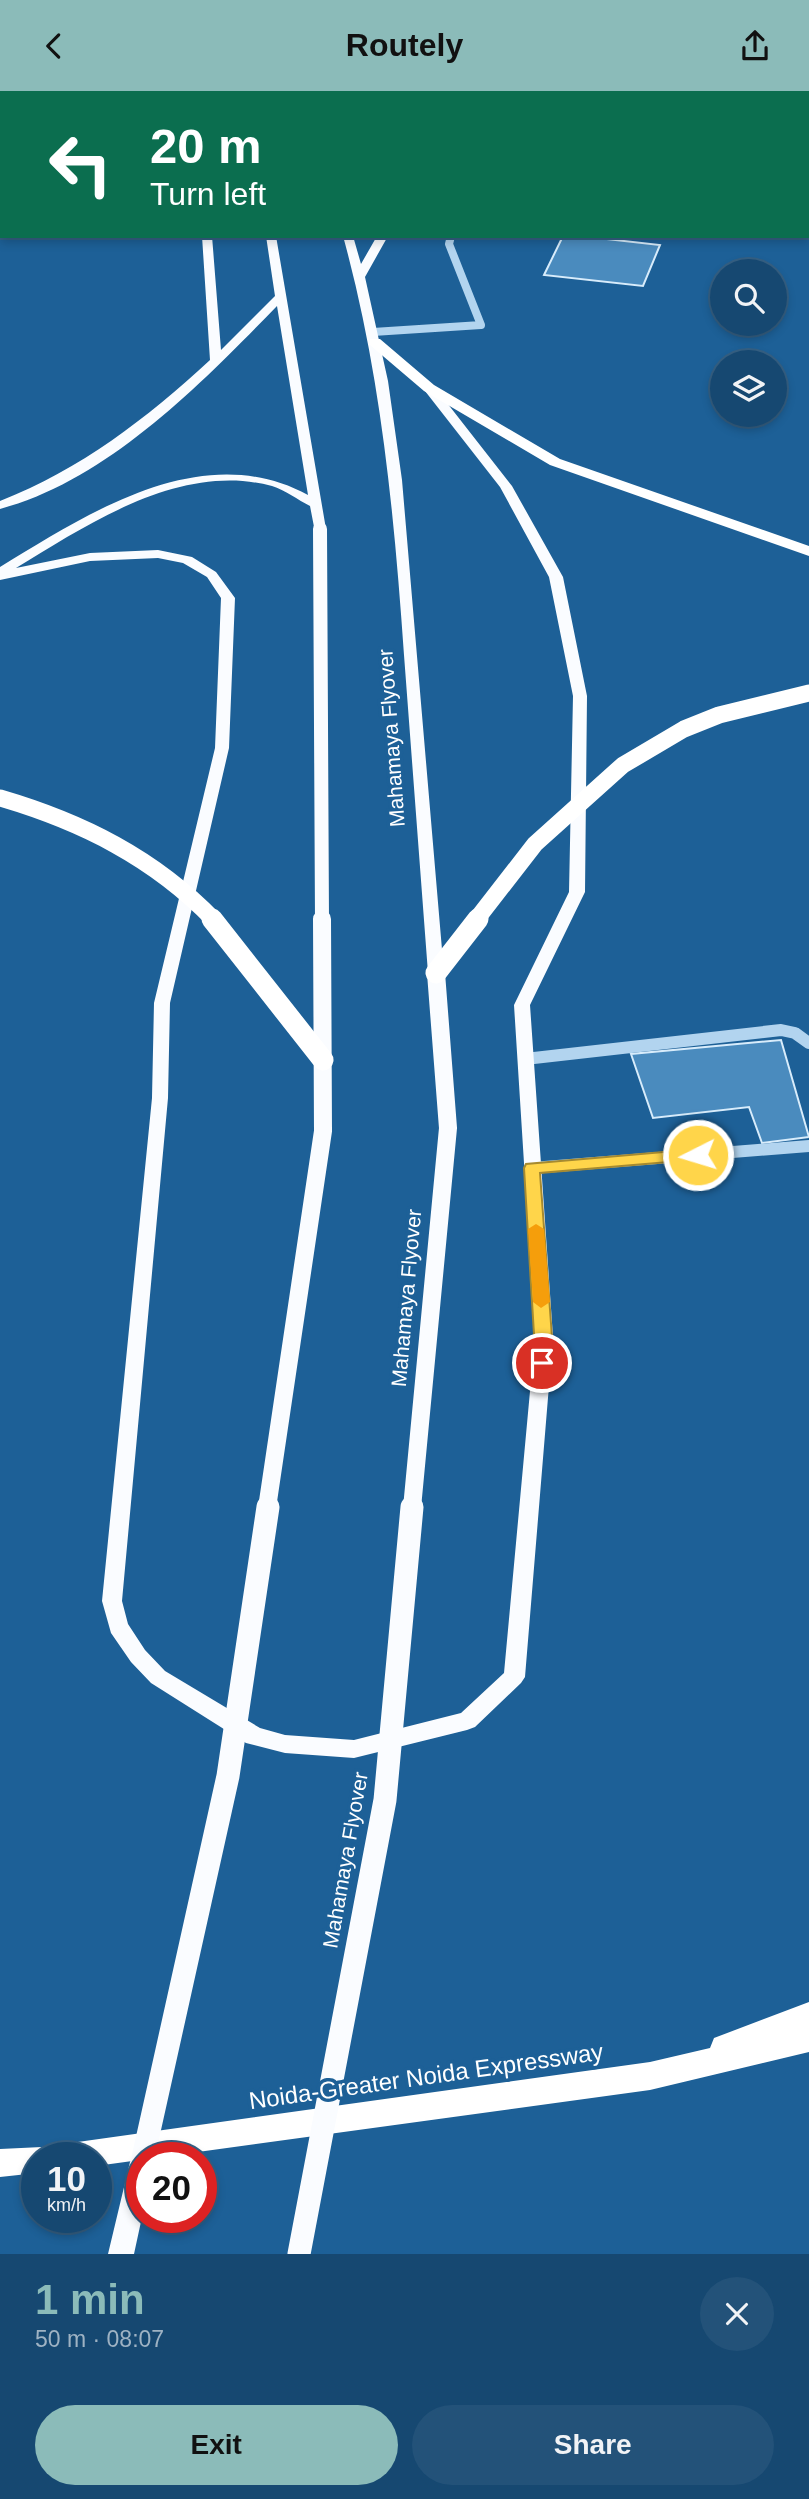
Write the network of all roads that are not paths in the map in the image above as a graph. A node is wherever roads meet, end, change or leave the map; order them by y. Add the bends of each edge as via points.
1 (207, 238) edge
2 (271, 238) edge
3 (349, 238) edge
4 (382, 238) edge
5 (450, 238) edge
6 (360, 276) junction
7 (279, 298) junction
8 (374, 337) junction
9 (216, 362) junction
10 (429, 388) junction
11 (315, 504) junction
12 (0, 505) edge
13 (809, 551) edge
14 (0, 574) edge
15 (809, 693) edge
16 (0, 798) edge
17 (436, 973) junction
18 (809, 1043) edge
19 (525, 1059) junction
20 (323, 1060) junction
21 (809, 1146) edge
22 (532, 1168) junction
23 (809, 2015) edge
24 (809, 2039) edge
25 (650, 2076) junction
26 (146, 2142) edge
27 (112, 2149) edge
28 (0, 2155) edge
29 (21, 2157) edge
30 (21, 2160) edge
31 (0, 2163) edge
32 (126, 2232) edge
33 (121, 2254) edge
34 (299, 2254) edge

1 - 9 main road
2 - 7 main road
3 - 6 main road, Mahamaya Flyover
4 - 6 main road
5 - 8 lane via 481,325
6 - 8 main road, Mahamaya Flyover
7 - 9 main road
7 - 11 main road
8 - 10 highway
8 - 17 main road, Mahamaya Flyover via 398,489
9 - 12 main road via 127,438 82,468
10 - 13 highway via 555,462
10 - 19 main road via 506,486 556,577 580,696 576,892 522,1005
11 - 14 main road via 300,491 250,475 186,482 142,496 72,529
11 - 20 main road, bridge via 320,529
14 - 22 main road via 113,553 153,554 199,567 221,584 229,598 222,748 162,1003 160,1098 112,1601 118,1627 158,1677 254,1736 285,1744 354,1749 467,1721 514,1677 544,1337
15 - 17 highway, bridge via 719,715 684,729 623,765 535,844
16 - 20 highway, bridge via 58,816 124,848 199,904
17 - 34 main road, Mahamaya Flyover, bridge via 448,1128 385,1800
18 - 19 lane via 781,1030
19 - 22 main road
20 - 26 main road, bridge via 323,1132 228,1776
21 - 22 lane
23 - 25 highway
24 - 25 highway, Noida-Greater Noida Expressway
25 - 27 highway, Noida-Greater Noida Expressway
28 - 29 highway
30 - 31 highway
32 - 33 main road

